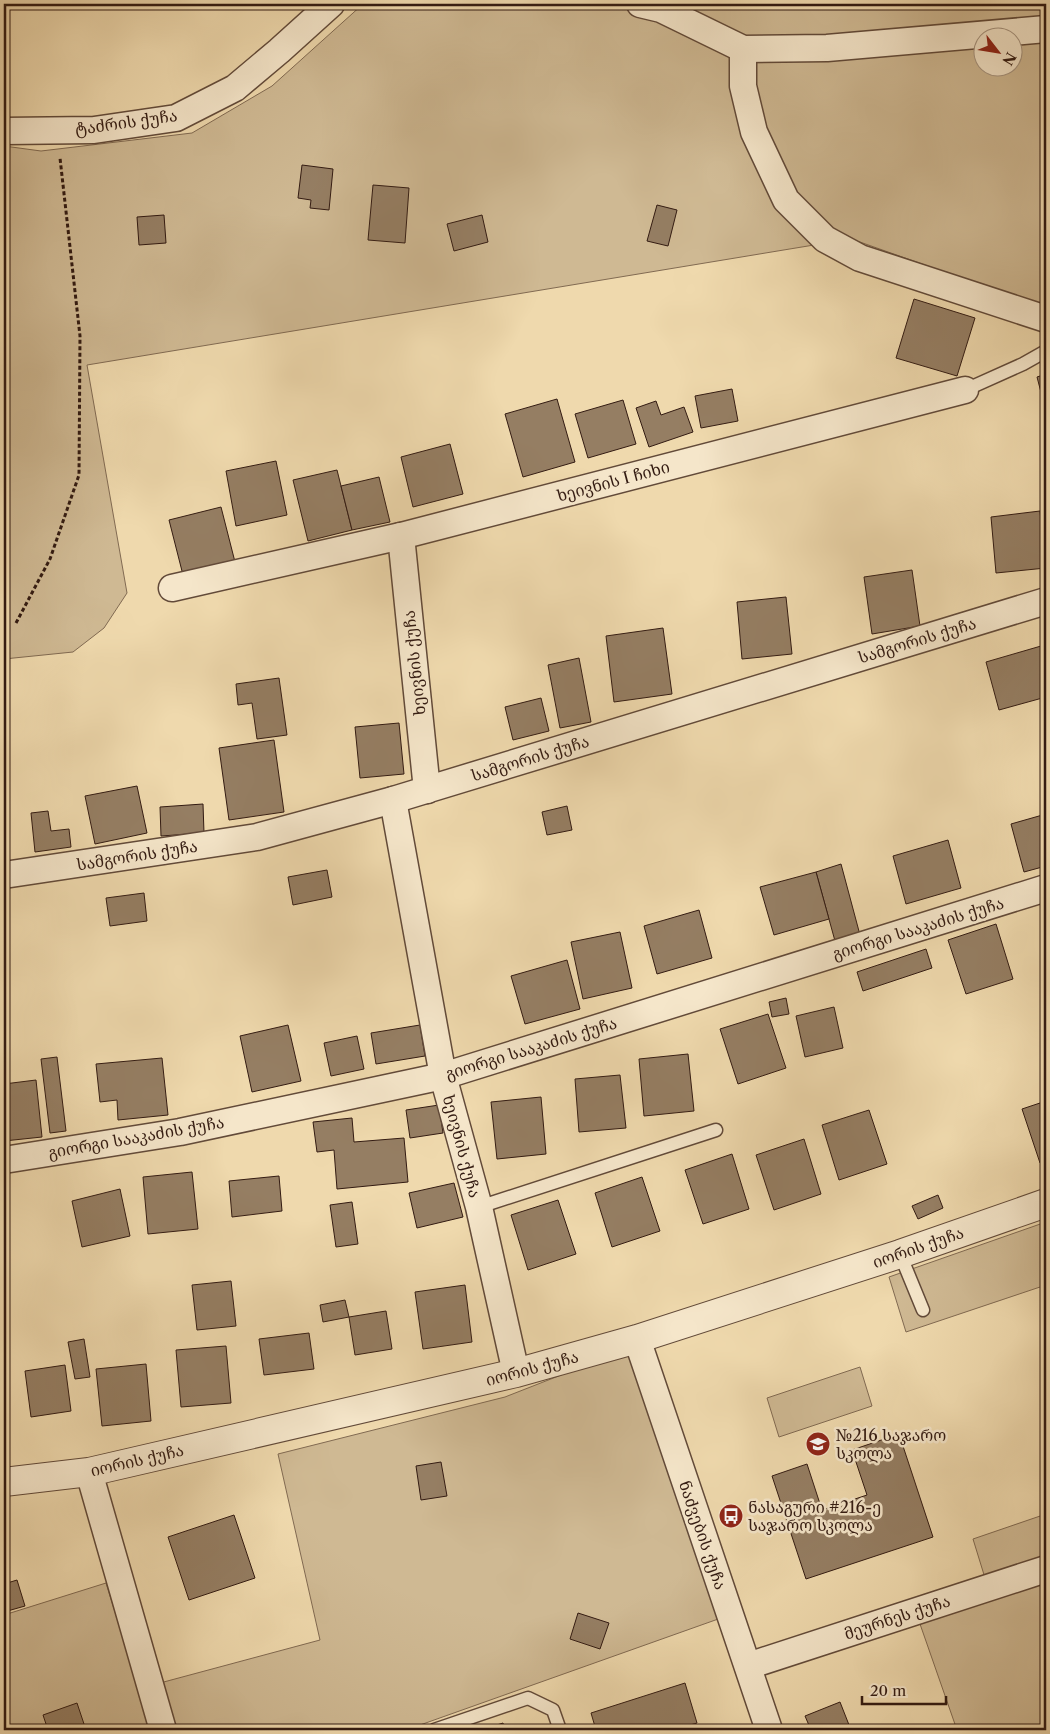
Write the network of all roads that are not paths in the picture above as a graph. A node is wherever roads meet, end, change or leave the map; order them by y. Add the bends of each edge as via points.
1 (331, 4) edge
2 (655, 6) edge
3 (1046, 29) edge
4 (743, 49) junction
5 (4, 131) edge
6 (1046, 319) edge
7 (1046, 351) edge
8 (965, 390) joint
9 (401, 536) junction
10 (172, 588) dead end
11 (1046, 601) edge
12 (427, 790) junction
13 (393, 800) junction
14 (4, 875) edge
15 (1046, 888) edge
16 (444, 1076) junction
17 (716, 1130) dead end
18 (4, 1160) edge
19 (1046, 1203) edge
20 (479, 1207) junction
21 (900, 1254) junction
22 (923, 1310) dead end
23 (637, 1340) junction
24 (516, 1373) junction
25 (89, 1472) junction
26 (4, 1482) edge
27 (1046, 1569) edge
28 (748, 1666) junction
29 (162, 1730) edge
30 (434, 1730) edge
31 (560, 1730) edge
32 (769, 1730) edge

1 - 5 street, ტაძრის ქუჩა via 234,88 176,118 94,130
2 - 4 street
3 - 4 street via 827,48
4 - 6 street via 743,86 754,132 786,200 825,239 860,258
7 - 8 lane, ხეივნის I ჩიხი
8 - 9 street, ხეივნის I ჩიხი
9 - 10 street, ხეივნის I ჩიხი
9 - 12 street, ხეივნის ქუჩა
11 - 12 street, სამგორის ქუჩა
12 - 13 street, სამგორის ქუჩა
13 - 14 street, სამგორის ქუჩა via 258,837
13 - 16 street, ხეივნის ქუჩა
15 - 16 street, გიორგი სააკაძის ქუჩა
16 - 18 street, გიორგი სააკაძის ქუჩა via 180,1132
16 - 20 street, ხეივნის ქუჩა
17 - 20 lane
19 - 21 street, იორის ქუჩა
20 - 24 street, ხეივნის ქუჩა
21 - 22 lane
21 - 23 street, იორის ქუჩა
23 - 24 street, იორის ქუჩა
23 - 28 street, ნაძვების ქუჩა
24 - 25 street, იორის ქუჩა
25 - 26 street, იორის ქუჩა
25 - 29 street
27 - 28 street, მეურნეს ქუჩა
28 - 32 street, ნაძვების ქუჩა
30 - 31 lane via 528,1698 554,1710

